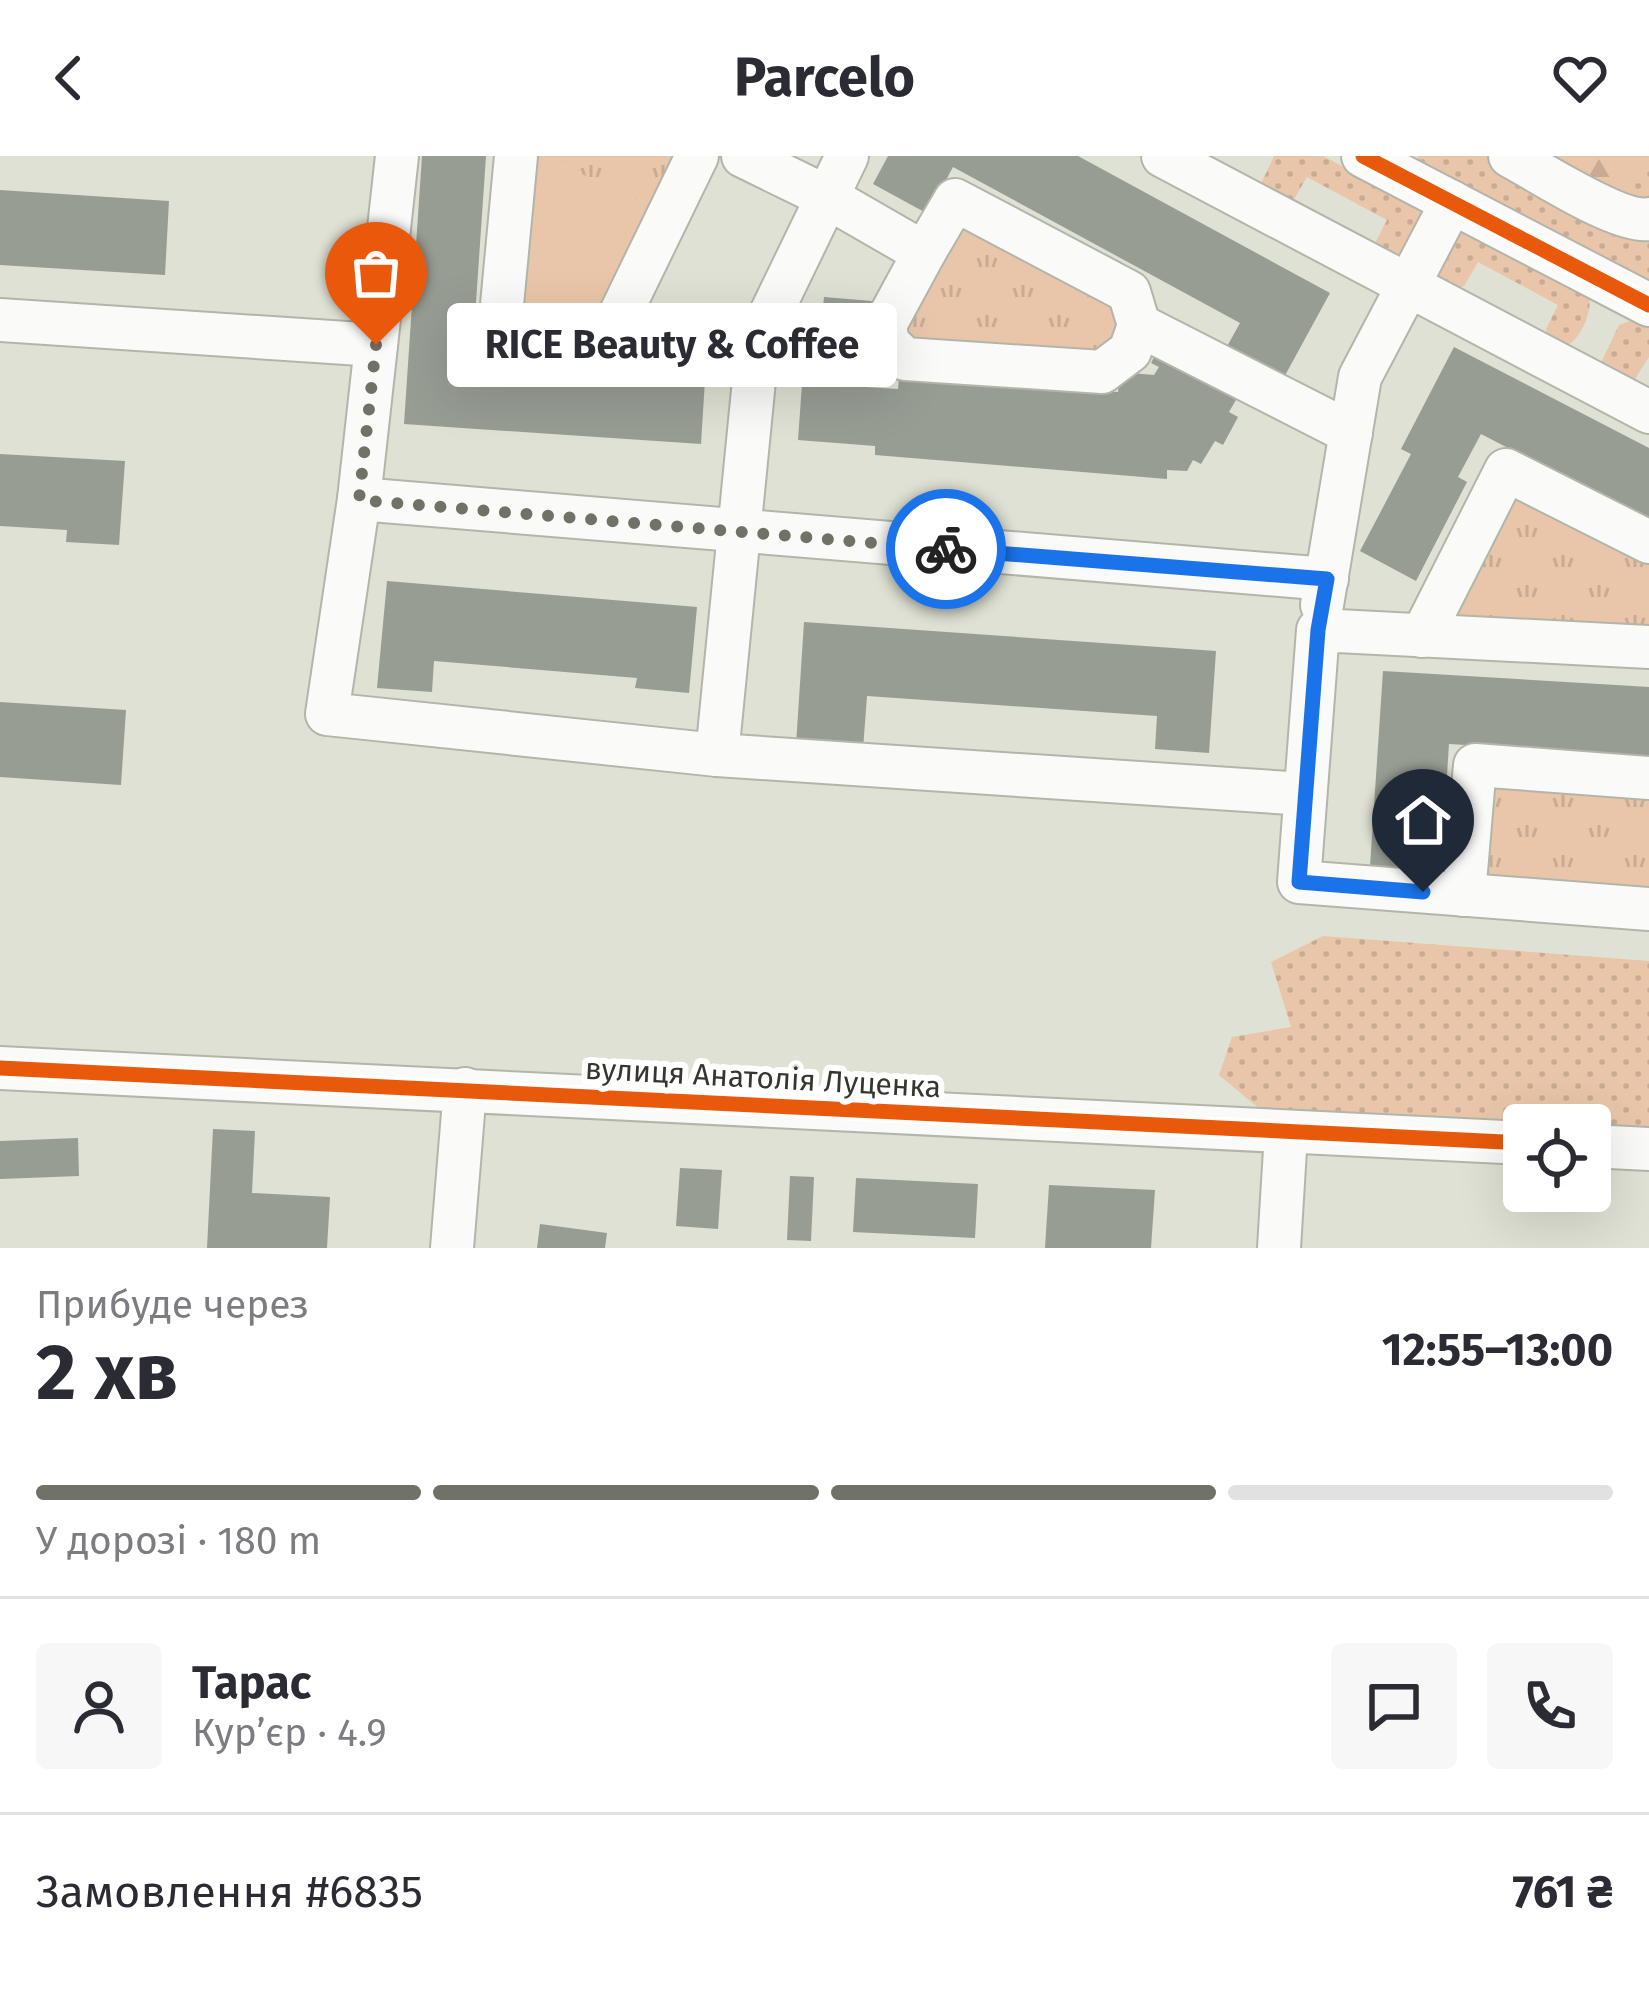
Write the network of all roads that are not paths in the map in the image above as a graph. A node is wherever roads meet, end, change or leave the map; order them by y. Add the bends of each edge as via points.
1 (397, 156) edge
2 (517, 156) edge
3 (697, 156) edge
4 (743, 156) edge
5 (847, 156) edge
6 (1163, 156) edge
7 (1363, 156) edge
8 (1510, 156) edge
9 (827, 197) junction
10 (1452, 202) junction
11 (1649, 219) edge
12 (925, 253) junction
13 (1408, 285) junction
14 (1649, 305) edge
15 (0, 320) edge
16 (1139, 325) junction
17 (376, 345) junction
18 (1649, 412) edge
19 (1351, 433) junction
20 (359, 500) junction
21 (741, 532) junction
22 (1649, 542) edge
23 (1327, 579) junction
24 (1318, 630) junction
25 (1423, 635) junction
26 (1649, 647) edge
27 (717, 755) junction
28 (1649, 778) edge
29 (1306, 794) junction
30 (1464, 895) junction
31 (1649, 909) edge
32 (0, 1069) edge
33 (465, 1089) junction
34 (1286, 1133) junction
35 (1503, 1142) edge
36 (1611, 1147) edge
37 (1649, 1149) edge
38 (452, 1248) edge
39 (1279, 1248) edge

1 - 17 street
2 - 3 street via 500,326 515,339 560,345 596,344 611,334
4 - 9 street
5 - 9 street
6 - 13 street
7 - 10 street
8 - 11 street via 1618,213
9 - 12 street
9 - 21 street via 758,340
10 - 13 street
10 - 14 street
12 - 16 street via 955,200 1129,292
12 - 16 street via 885,325 888,343 905,359 1102,372 1130,351
13 - 18 street
13 - 19 street via 1360,377
15 - 17 street
16 - 19 street
17 - 20 street
19 - 23 street
20 - 21 street
20 - 27 street via 328,714
21 - 23 street
21 - 27 street
22 - 25 street via 1505,470
23 - 24 street
24 - 25 street
24 - 29 street
25 - 26 street
27 - 29 street
28 - 30 street via 1474,765
29 - 30 street via 1299,882
30 - 31 street
32 - 33 street, вулиця Анатолія Луценка
33 - 34 street, вулиця Анатолія Луценка
33 - 38 street
34 - 35 street, вулиця Анатолія Луценка
34 - 39 street
36 - 37 street

